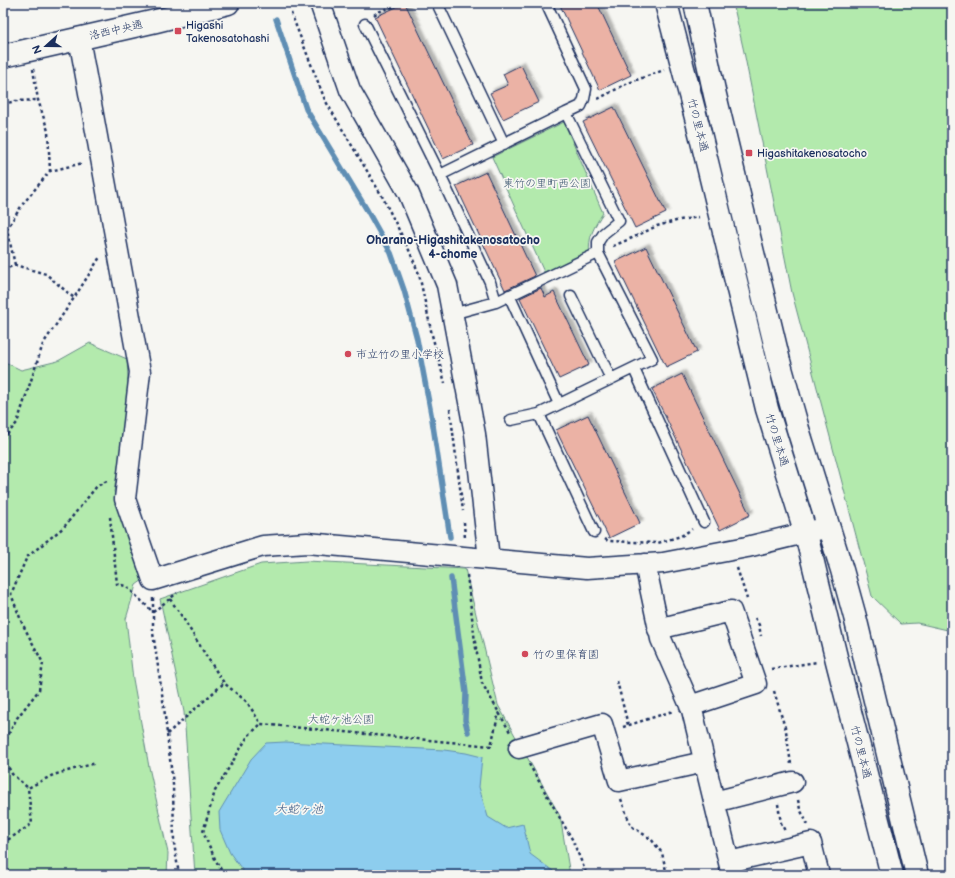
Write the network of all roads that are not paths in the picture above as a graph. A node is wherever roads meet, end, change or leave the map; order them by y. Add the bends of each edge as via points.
1 (228, 3) edge
2 (320, 3) edge
3 (437, 3) edge
4 (546, 3) edge
5 (666, 3) edge
6 (695, 3) edge
7 (366, 24) road end
8 (79, 38) junction
9 (3, 56) edge
10 (566, 113) junction
11 (504, 144) junction
12 (440, 175) junction
13 (598, 253) junction
14 (509, 295) junction
15 (571, 296) dead end
16 (496, 302) junction
17 (452, 314) junction
18 (634, 369) junction
19 (611, 379) junction
20 (560, 404) junction
21 (539, 414) junction
22 (511, 420) dead end
23 (704, 522) road end
24 (828, 528) junction
25 (594, 532) road end
26 (806, 534) junction
27 (489, 559) junction
28 (645, 564) junction
29 (658, 629) junction
30 (690, 706) junction
31 (519, 748) road end
32 (704, 762) junction
33 (793, 782) road end
34 (714, 802) junction
35 (731, 868) edge
36 (819, 875) edge
37 (892, 875) edge
38 (917, 875) edge

1 - 8 street, 洛西中央通
2 - 17 street via 350,90 408,192 447,285
3 - 11 lane
4 - 10 lane via 586,89 581,106
5 - 26 street, 竹の里本通 via 766,402
6 - 24 street, 竹の里本通 via 779,361
7 - 12 lane
8 - 9 street, 洛西中央通
8 - 27 street via 140,372 125,500 153,580 263,546 307,543
10 - 11 lane
10 - 13 lane via 619,221 604,233 598,242
11 - 12 lane
12 - 16 lane via 490,282
13 - 14 lane
13 - 18 lane via 652,359
14 - 16 lane
14 - 20 lane
15 - 19 lane
16 - 17 lane
17 - 27 street via 474,434
18 - 19 lane
18 - 23 lane
19 - 20 lane
20 - 21 lane
21 - 22 lane
21 - 25 lane
24 - 26 street
24 - 38 street, 竹の里本通 via 855,617
26 - 28 street via 663,563
26 - 37 street, 竹の里本通
27 - 28 street via 587,568
28 - 29 street
29 - 30 street
29 - 30 street via 732,611 756,684
30 - 32 street
31 - 32 street via 602,724 619,781
32 - 34 street
33 - 34 street
34 - 35 street
35 - 36 street via 811,843

